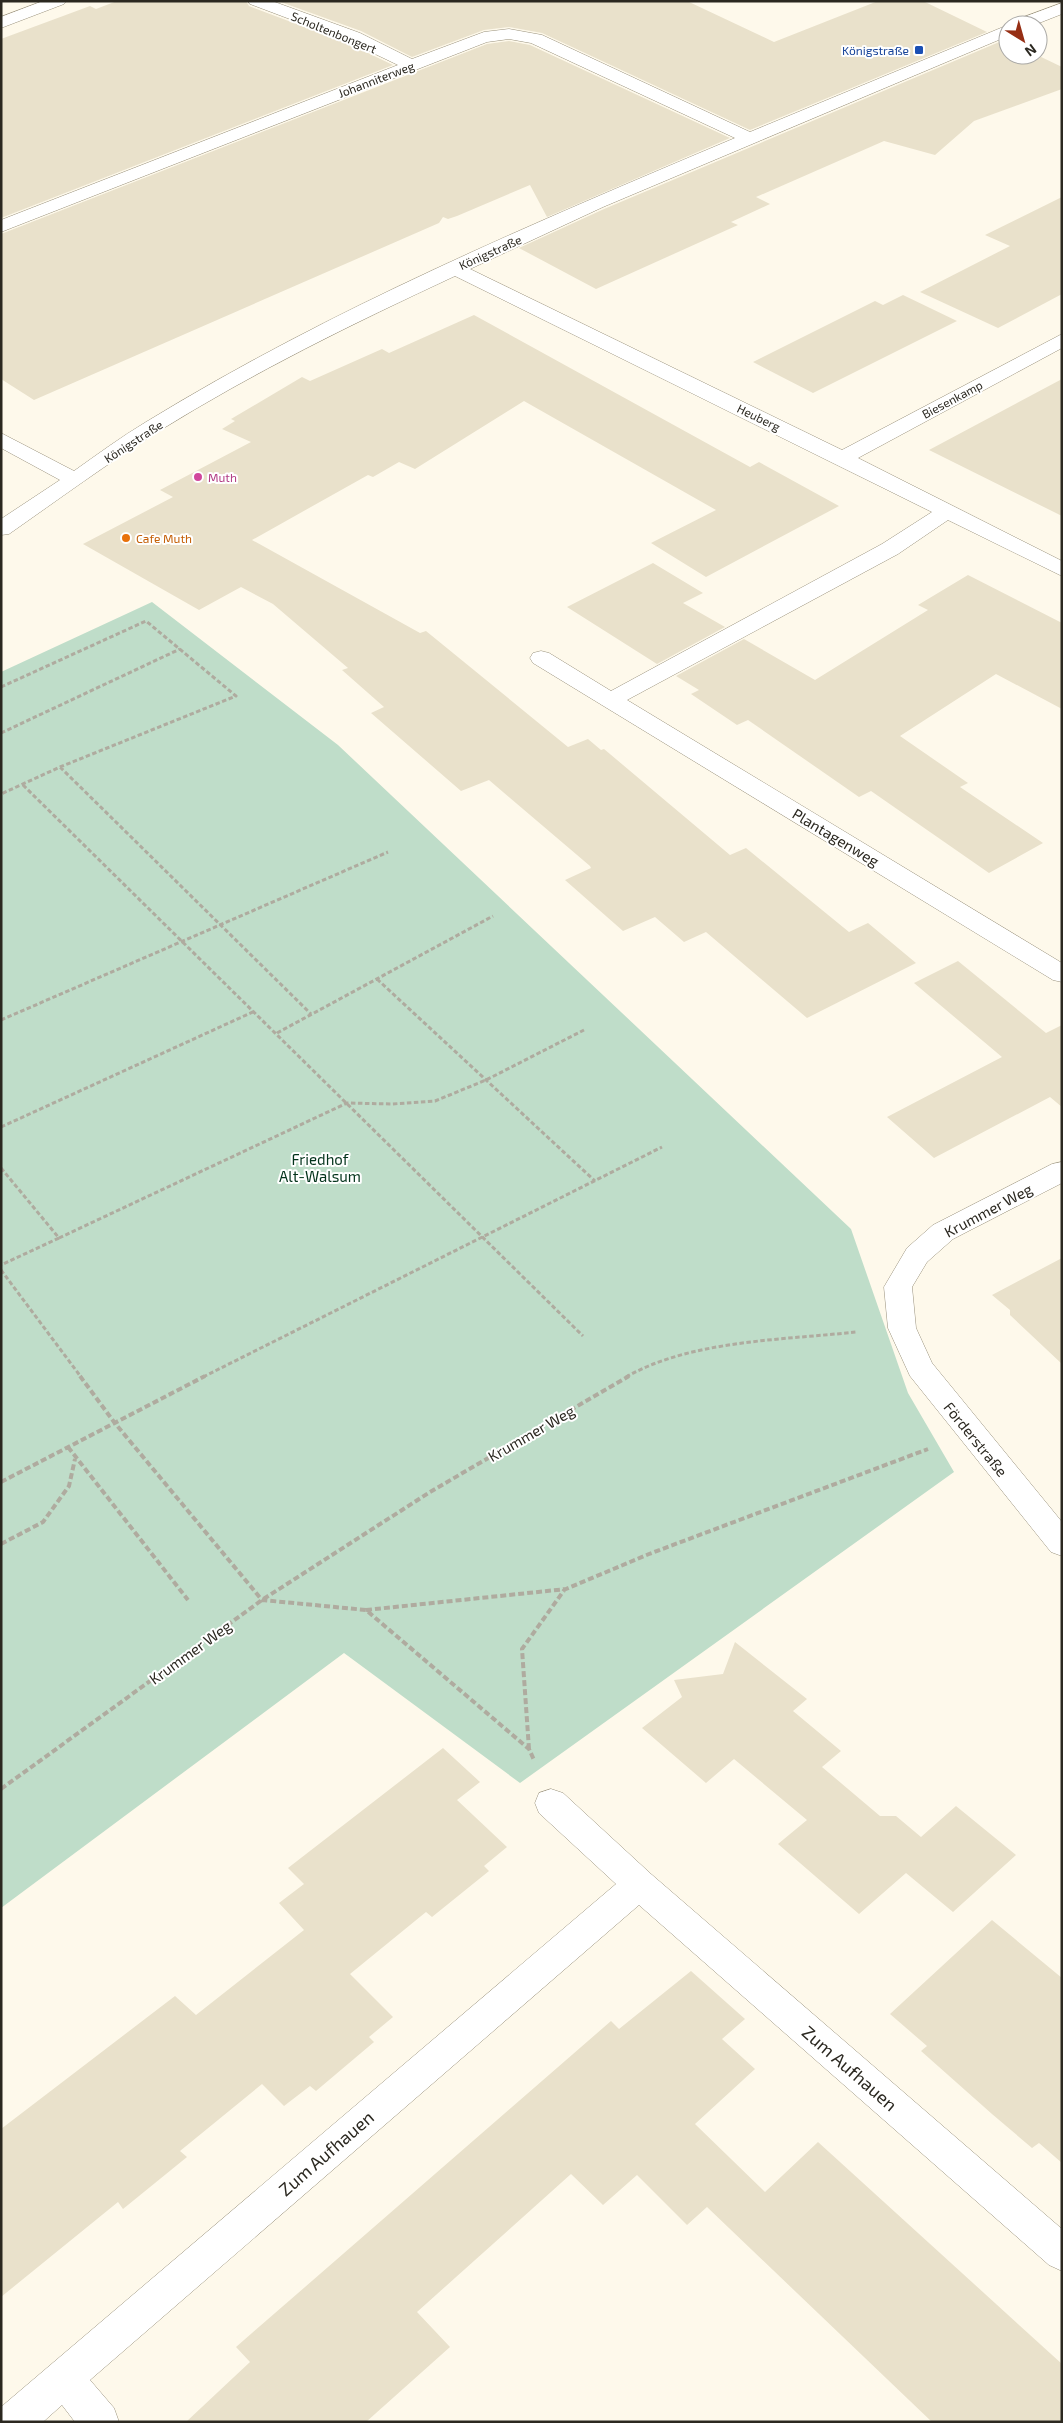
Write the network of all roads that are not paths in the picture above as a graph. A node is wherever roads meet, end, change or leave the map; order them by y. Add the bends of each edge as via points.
1 (58, 1) edge
2 (256, 1) edge
3 (1062, 8) edge
4 (1045, 15) edge
5 (1, 23) edge
6 (998, 34) edge
7 (411, 66) junction
8 (749, 138) junction
9 (1, 227) edge
10 (454, 268) junction
11 (1062, 340) edge
12 (1, 439) edge
13 (842, 458) junction
14 (74, 479) junction
15 (947, 511) junction
16 (1, 529) edge
17 (1062, 570) edge
18 (540, 658) dead end
19 (611, 700) junction
20 (1062, 974) edge
21 (1062, 1171) edge
22 (902, 1328) joint
23 (1062, 1544) edge
24 (551, 1803) road end
25 (639, 1884) junction
26 (1062, 2253) edge
27 (64, 2378) junction
28 (13, 2422) edge
29 (100, 2422) edge

1 - 5 street
2 - 7 street, Scholtenbongert via 354,37
3 - 4 street
6 - 8 street, Königstraße
7 - 8 street, Johanniterweg via 484,37 509,34 536,39
7 - 9 street, Johanniterweg
8 - 10 street, Königstraße
10 - 13 street, Heuberg
10 - 14 street, Königstraße via 253,368
11 - 13 street, Biesenkamp
12 - 14 street
13 - 15 street, Heuberg
14 - 16 street, Königstraße
15 - 17 street, Heuberg
15 - 19 street via 890,549
18 - 19 street, Plantagenweg
19 - 20 street, Plantagenweg
21 - 22 street, Krummer Weg via 943,1232 917,1255 898,1287
22 - 23 street, Förderstraße via 920,1368
24 - 25 street, Zum Aufhauen
25 - 26 street, Zum Aufhauen
25 - 27 street, Zum Aufhauen
27 - 28 street, Zum Aufhauen
27 - 29 street

